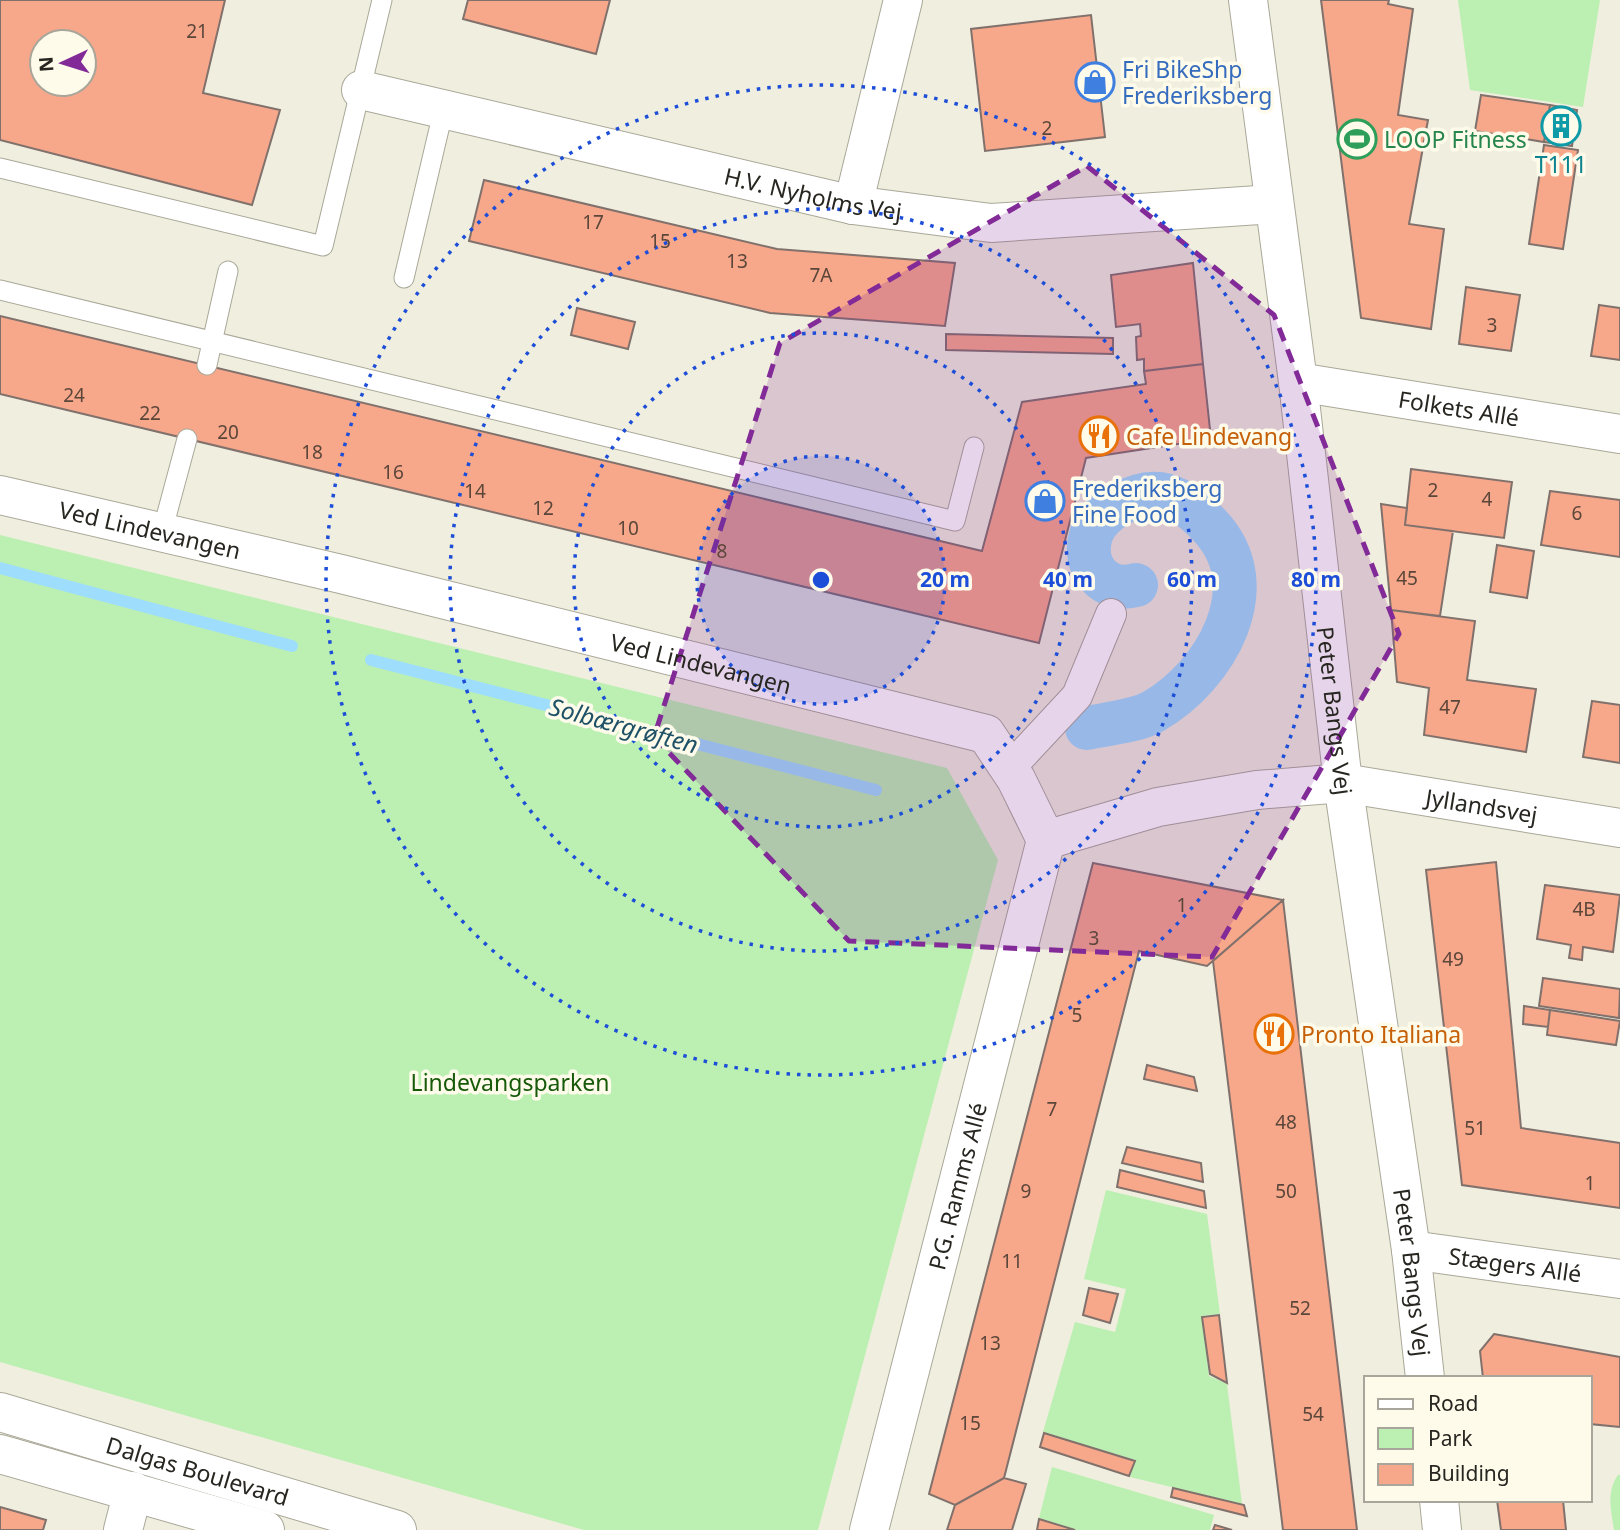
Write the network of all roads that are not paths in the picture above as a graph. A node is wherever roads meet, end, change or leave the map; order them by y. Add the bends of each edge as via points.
1 (382, 0) edge
2 (903, 0) edge
3 (1248, 0) edge
4 (361, 90) junction
5 (444, 108) junction
6 (0, 168) edge
7 (1274, 204) junction
8 (853, 205) junction
9 (228, 271) dead end
10 (404, 278) dead end
11 (0, 290) edge
12 (213, 341) junction
13 (207, 365) dead end
14 (1298, 382) junction
15 (1620, 434) edge
16 (187, 439) dead end
17 (974, 447) dead end
18 (0, 495) edge
19 (162, 532) junction
20 (1111, 614) dead end
21 (1009, 769) junction
22 (1343, 783) junction
23 (1620, 828) edge
24 (1046, 841) junction
25 (1411, 1250) junction
26 (1620, 1279) edge
27 (1425, 1376) edge
28 (0, 1412) edge
29 (140, 1453) junction
30 (0, 1454) edge
31 (132, 1491) junction
32 (1439, 1502) edge
33 (122, 1530) edge
34 (265, 1530) edge
35 (397, 1530) edge
36 (869, 1530) edge
37 (1442, 1530) edge

1 - 4 lane
2 - 8 street
3 - 7 street, Peter Bangs Vej
4 - 5 street, H.V. Nyholms Vej
4 - 6 lane via 323,246
5 - 8 street, H.V. Nyholms Vej
5 - 10 lane
7 - 8 street, H.V. Nyholms Vej via 990,223
7 - 14 street, Peter Bangs Vej
9 - 12 lane
11 - 12 lane
12 - 13 lane
12 - 17 lane via 955,521
14 - 15 street, Folkets Allé
14 - 22 street, Peter Bangs Vej
16 - 19 lane
18 - 19 street, Ved Lindevangen
19 - 21 street, Ved Lindevangen via 986,734
20 - 21 street via 1077,696
21 - 24 street, Ved Lindevangen
22 - 23 street, Jyllandsvej
22 - 24 street via 1257,790 1158,807
22 - 25 street, Peter Bangs Vej
24 - 36 street, P.G. Ramms Allé
25 - 26 street, Stægers Allé
25 - 27 street, Peter Bangs Vej
28 - 29 street, Dalgas Boulevard
29 - 31 street
29 - 35 street, Dalgas Boulevard
30 - 31 street, Dalgas Boulevard
31 - 33 street
31 - 34 street, Dalgas Boulevard
32 - 37 street

